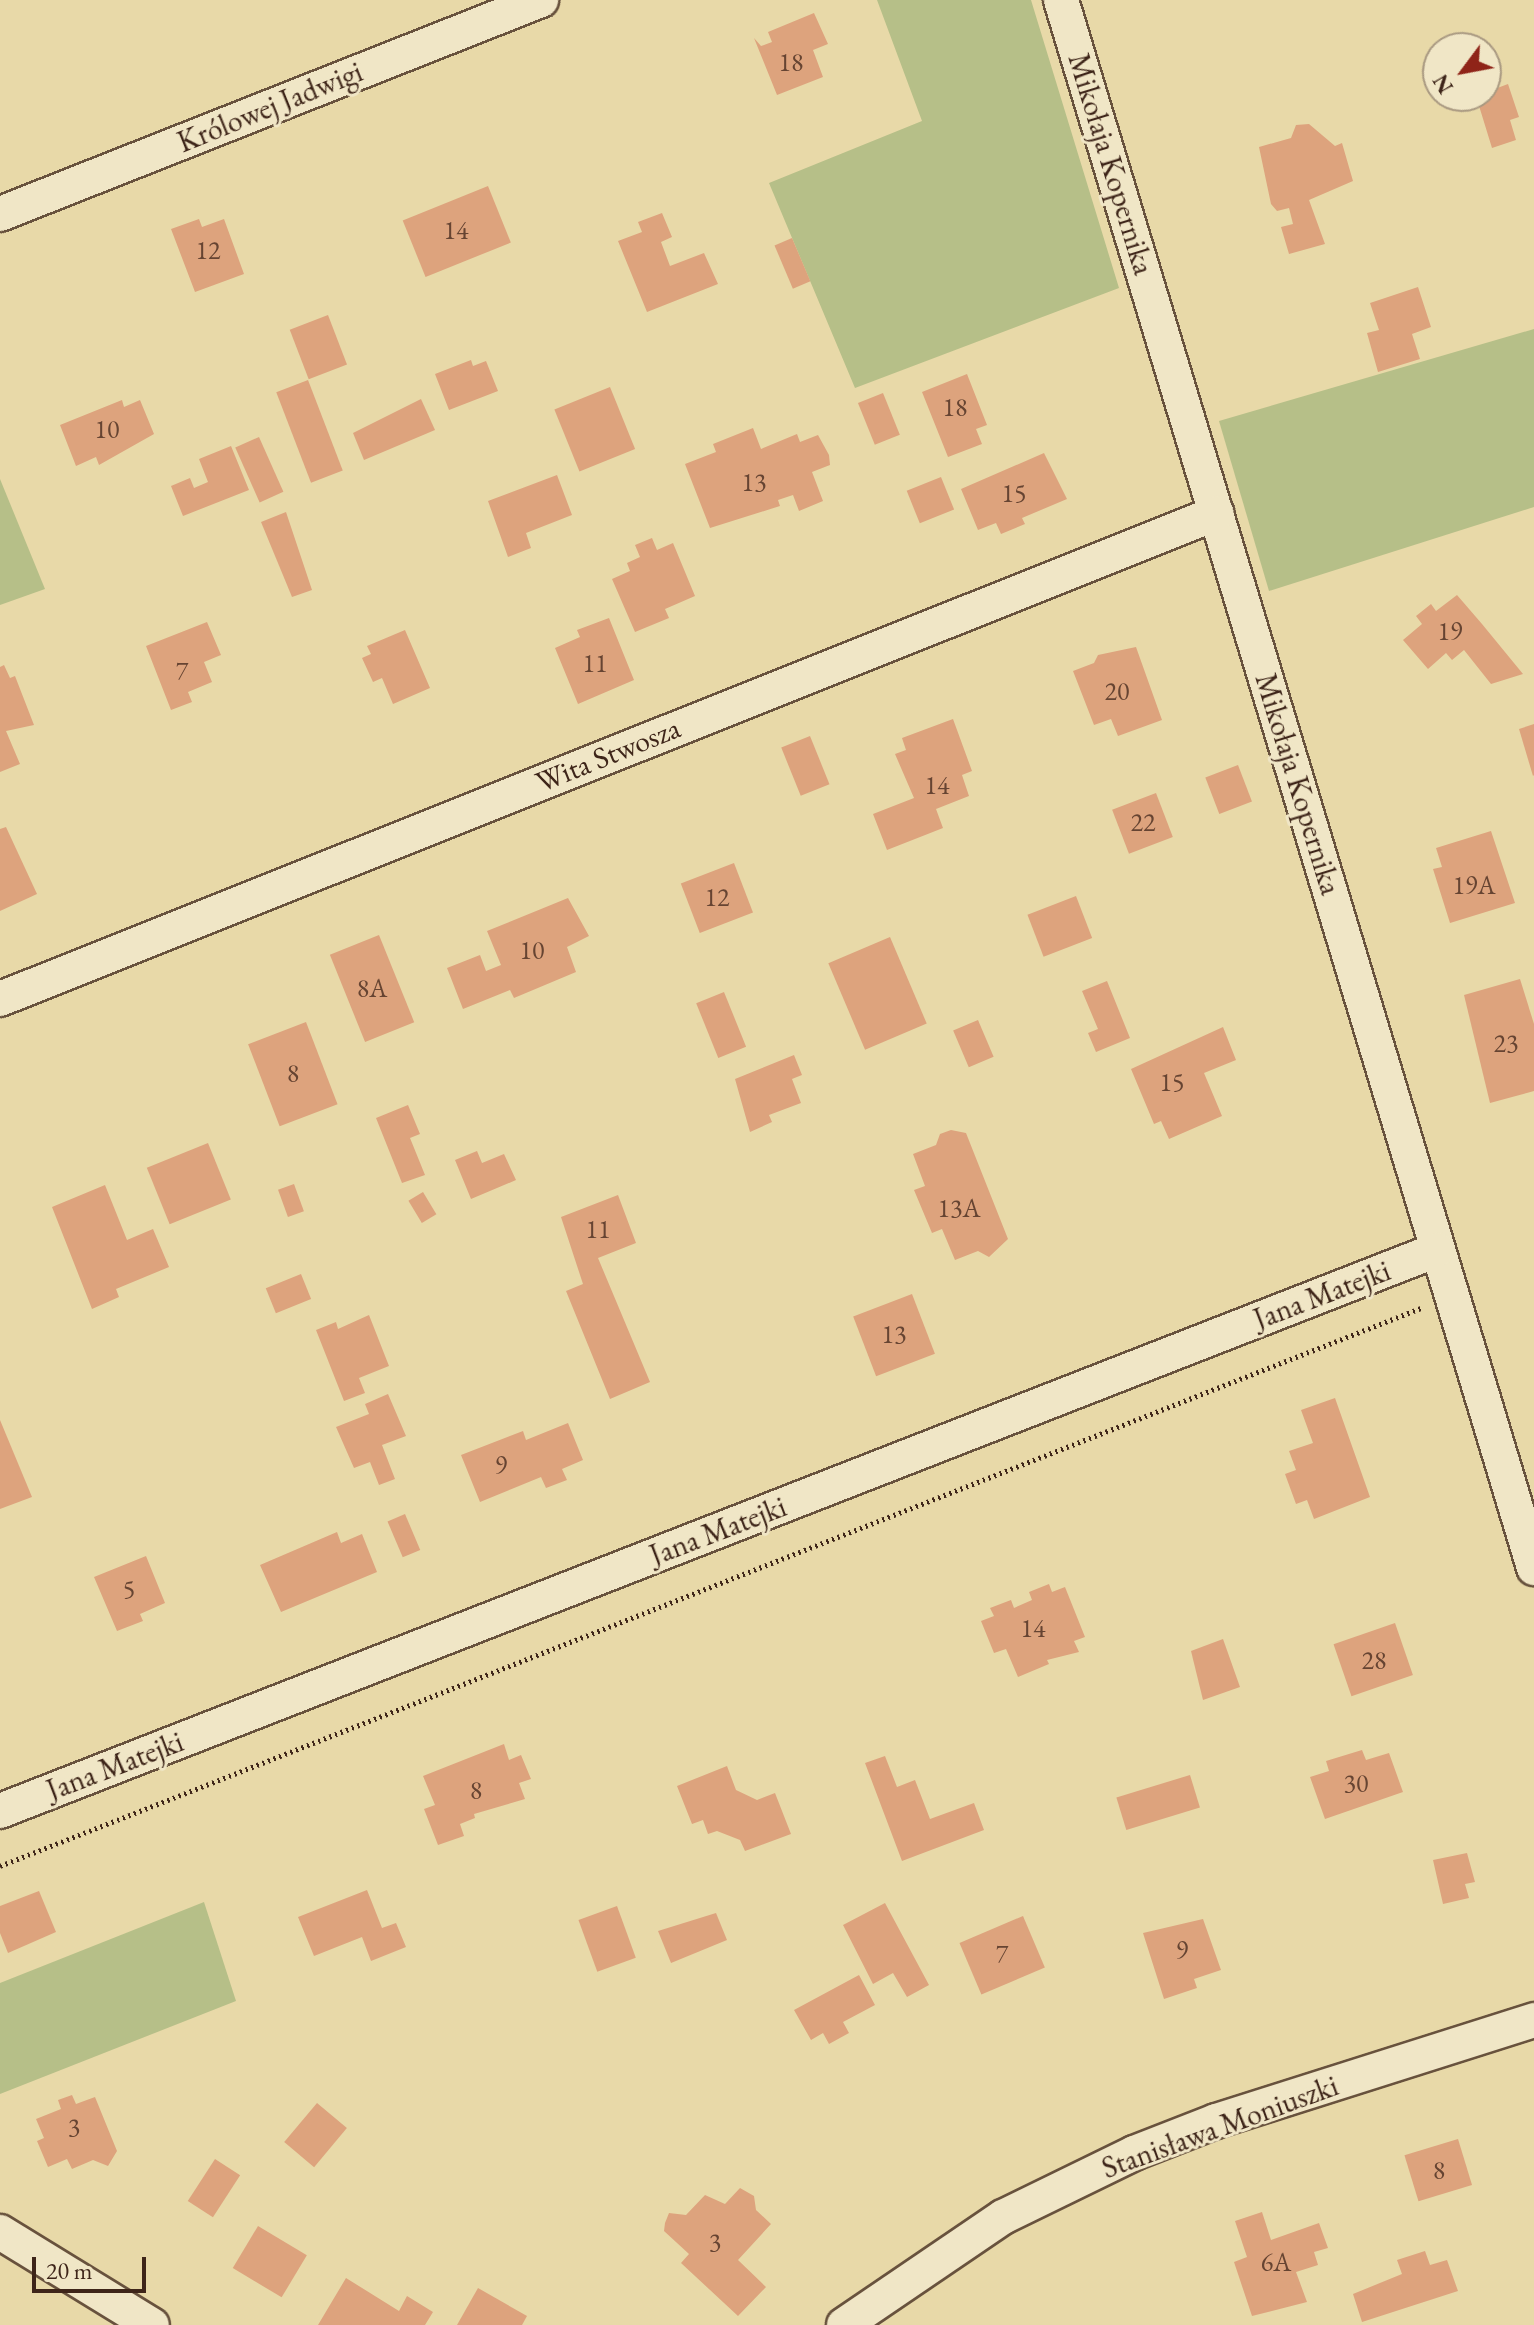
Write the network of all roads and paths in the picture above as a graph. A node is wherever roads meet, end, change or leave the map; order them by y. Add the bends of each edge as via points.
1 (541, 0) edge
2 (1061, 0) edge
3 (0, 214) edge
4 (1217, 513) junction
5 (0, 999) edge
6 (1437, 1250) junction
7 (1459, 1320) junction
8 (1534, 1568) edge
9 (0, 1811) edge
10 (0, 1866) edge
11 (1534, 2020) edge
12 (0, 2232) edge
13 (152, 2325) edge
14 (844, 2325) edge

1 - 3 street, Królowej Jadwigi
2 - 4 street, Mikołaja Kopernika
4 - 5 street, Wita Stwosza
4 - 6 street, Mikołaja Kopernika
6 - 7 street, Mikołaja Kopernika
6 - 9 street, Jana Matejki
7 - 8 street, Mikołaja Kopernika
7 - 10 path via 1440,1325 1437,1314 1417,1307
11 - 14 street, Stanisława Moniuszki via 1216,2121 1134,2153 1003,2217
12 - 13 street

